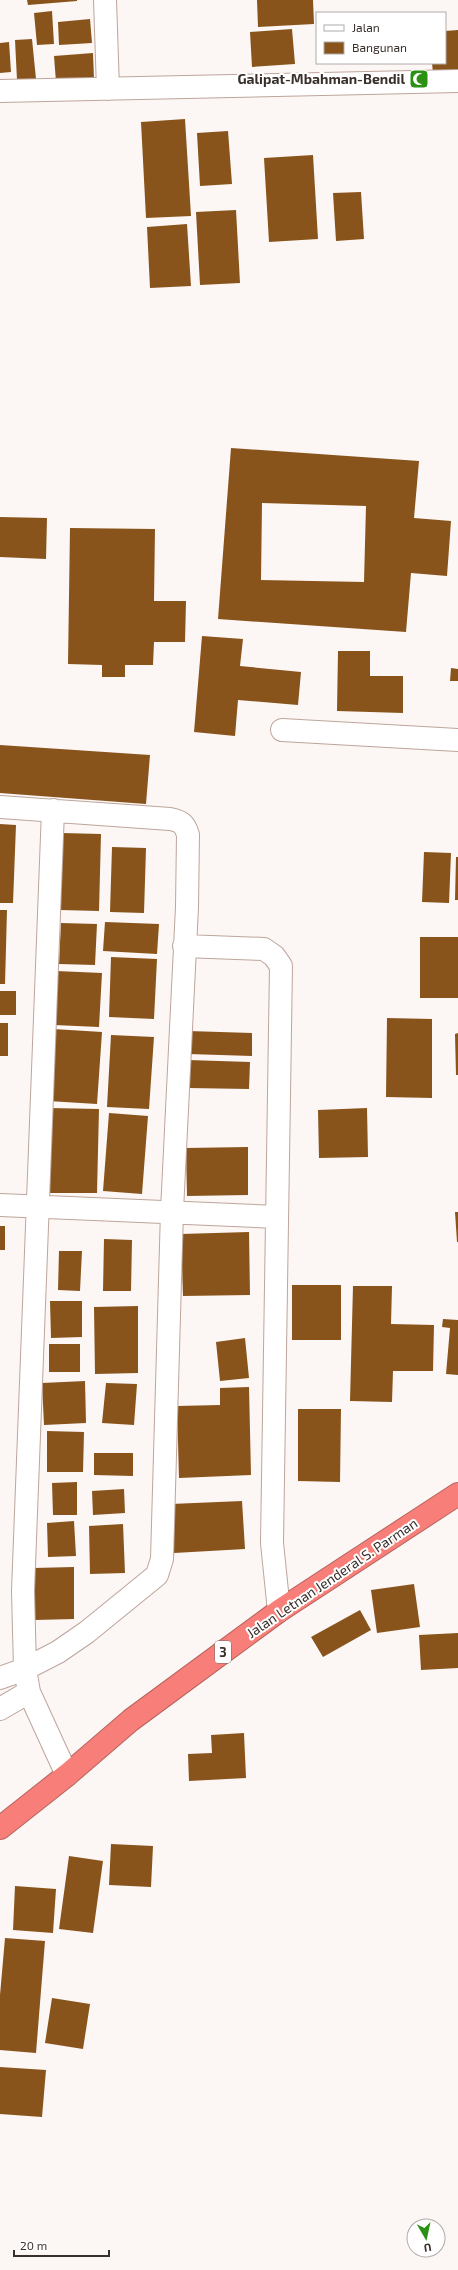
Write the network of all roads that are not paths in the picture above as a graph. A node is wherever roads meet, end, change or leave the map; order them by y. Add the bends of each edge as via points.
1 (105, 0) edge
2 (458, 80) edge
3 (108, 89) junction
4 (0, 91) edge
5 (282, 730) dead end
6 (458, 740) edge
7 (0, 807) edge
8 (53, 810) junction
9 (184, 946) junction
10 (0, 1205) edge
11 (39, 1207) junction
12 (172, 1211) junction
13 (277, 1217) junction
14 (458, 1494) edge
15 (279, 1611) junction
16 (25, 1669) junction
17 (0, 1678) edge
18 (29, 1692) junction
19 (0, 1709) edge
20 (64, 1767) junction
21 (0, 1828) edge

1 - 3 street
2 - 3 street
3 - 4 street
5 - 6 street
7 - 8 street
8 - 9 street via 170,819 186,825 188,834
8 - 11 street
9 - 12 street
9 - 13 street via 264,949 274,956 280,966
10 - 11 street
11 - 12 street
11 - 16 street via 23,1591
12 - 13 street
12 - 16 street via 162,1559 157,1575 87,1632 58,1652
13 - 15 street via 272,1543
14 - 15 highway, Jalan Letnan Jenderal S. Parman / 3
15 - 20 highway, Jalan Letnan Jenderal S. Parman / 3
16 - 17 street
16 - 18 street
18 - 19 street
18 - 20 street
20 - 21 highway, Jalan Letnan Jenderal S. Parman / 3

